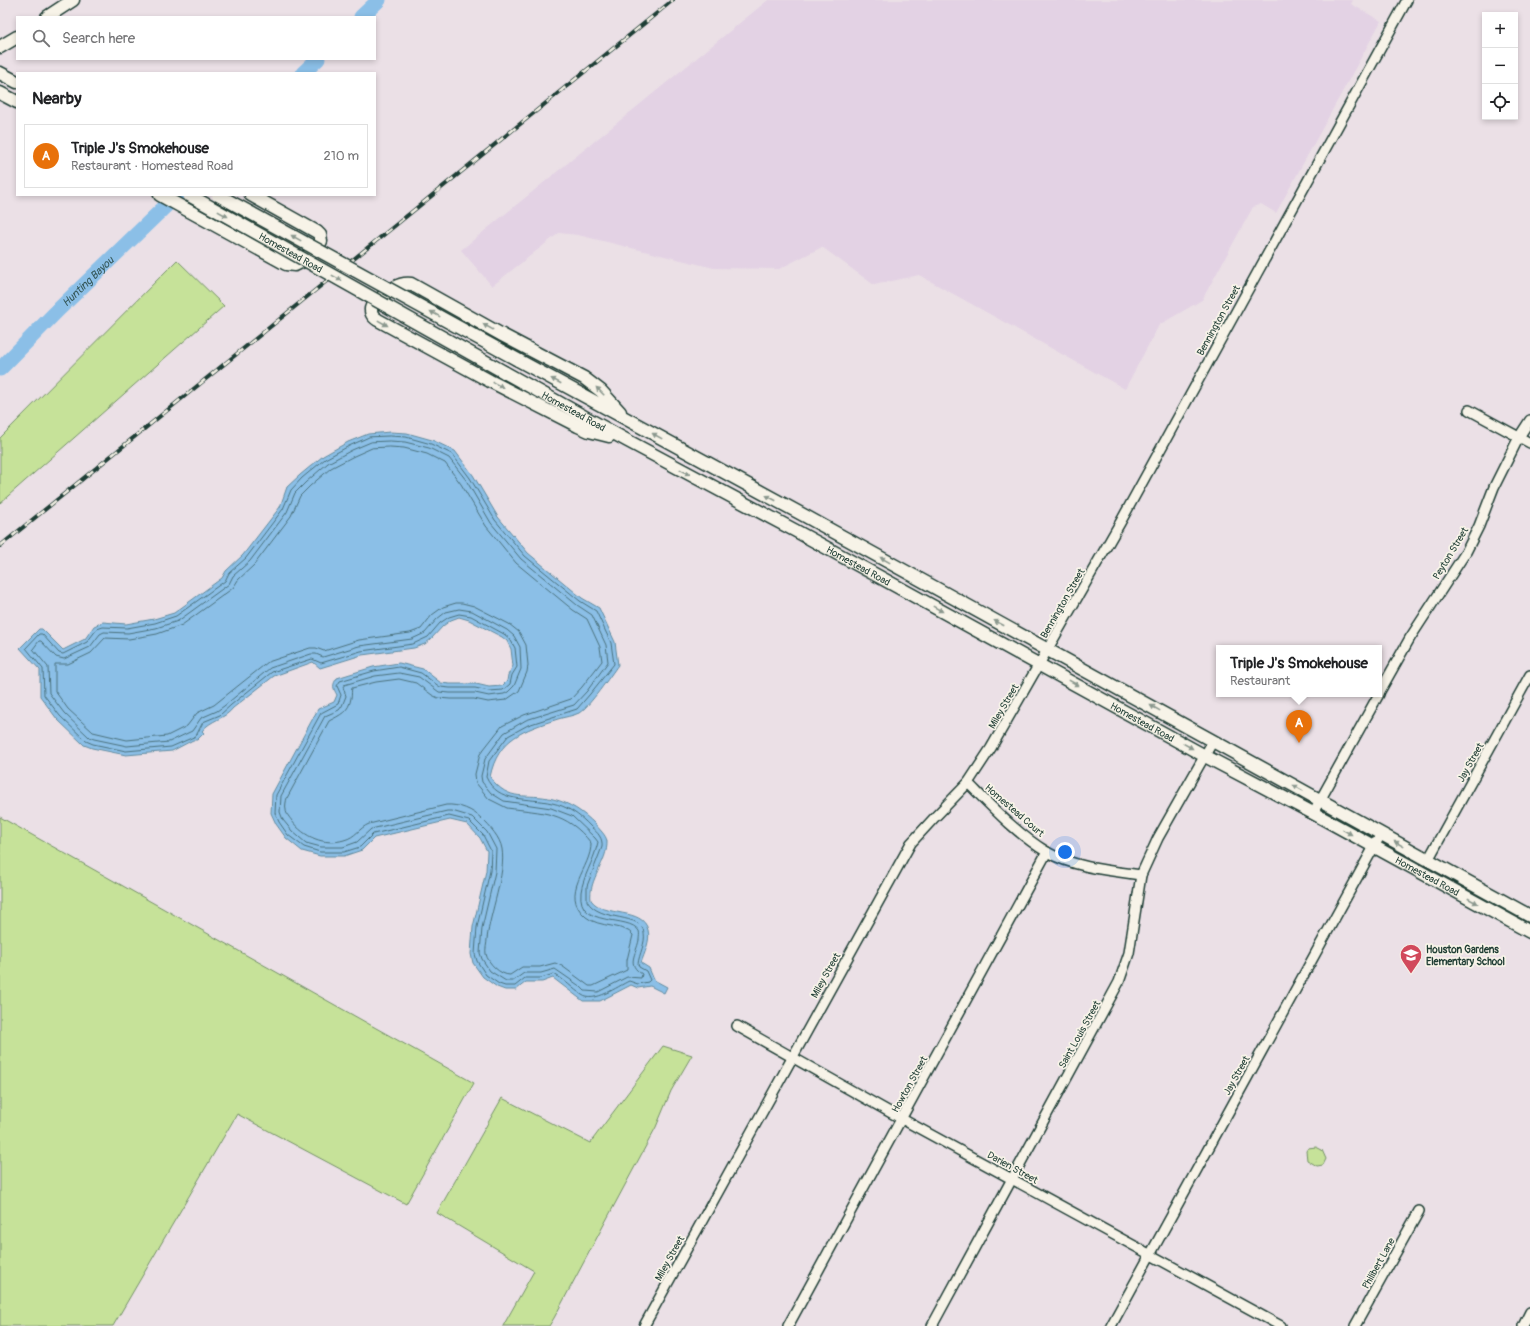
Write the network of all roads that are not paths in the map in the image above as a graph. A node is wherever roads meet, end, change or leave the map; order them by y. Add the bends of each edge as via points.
1 (73, 0) edge
2 (1407, 0) edge
3 (49, 16) edge
4 (16, 38) edge
5 (0, 47) edge
6 (0, 73) edge
7 (16, 81) edge
8 (0, 93) edge
9 (16, 101) edge
10 (162, 196) edge
11 (191, 196) edge
12 (220, 196) edge
13 (253, 196) edge
14 (1469, 410) dead end
15 (627, 419) junction
16 (1530, 420) edge
17 (1519, 437) junction
18 (626, 440) junction
19 (1530, 443) edge
20 (1048, 650) junction
21 (1040, 664) junction
22 (1530, 675) edge
23 (1382, 689) edge
24 (1377, 697) edge
25 (1213, 741) junction
26 (1205, 756) junction
27 (968, 783) junction
28 (1320, 800) junction
29 (1313, 813) junction
30 (1381, 834) junction
31 (1374, 847) junction
32 (1047, 852) junction
33 (1428, 860) junction
34 (1141, 875) junction
35 (1530, 916) edge
36 (1530, 932) edge
37 (737, 1026) dead end
38 (792, 1058) junction
39 (902, 1119) junction
40 (1012, 1179) junction
41 (1419, 1211) dead end
42 (1150, 1254) junction
43 (1530, 1312) edge
44 (644, 1326) edge
45 (788, 1326) edge
46 (932, 1326) edge
47 (1111, 1326) edge
48 (1281, 1326) edge
49 (1355, 1326) edge
50 (1522, 1326) edge

1 - 3 main road
2 - 20 street, Bennington Street
4 - 5 main road
6 - 7 main road
8 - 9 main road
10 - 13 main road via 286,264 295,265 301,262 319,245 320,235 316,232
11 -> 18 main road, Homestead Road, bridge
15 -> 12 main road, Homestead Road, bridge
14 - 17 street
15 -> 18 main road via 588,380 412,284 398,285 371,308 373,316 378,320 490,381 589,431
20 -> 15 main road, Homestead Road
16 - 17 street, Peyton Street
17 - 19 street
17 - 23 street, Peyton Street via 1466,552 1410,638
18 -> 21 main road, Homestead Road
20 - 21 street, Miley Street
25 -> 20 main road, Homestead Road
21 -> 26 main road, Homestead Road
21 - 27 street, Miley Street
22 - 33 street, Jay Street
24 - 28 street, Peyton Street
25 - 26 street, Saint Louis Street
28 -> 25 main road, Homestead Road
26 - 29 main road, Homestead Road
26 - 34 street, Saint Louis Street via 1158,838
27 - 32 street, Homestead Court via 1013,826
27 - 38 street, Miley Street via 911,843
28 - 29 street, Peyton Street
28 - 30 main road, Homestead Road
29 -> 31 main road, Homestead Road
30 - 31 street, Jay Street
33 -> 30 main road, Homestead Road
31 -> 36 main road, Homestead Road
31 - 42 street, Jay Street
32 - 34 street, Homestead Court via 1092,868
32 - 39 street, Howton Street
33 - 35 main road, Homestead Road
34 - 40 street, Saint Louis Street via 1129,953 1119,982
37 - 38 street, Darien Street
38 - 39 street, Darien Street
38 - 44 street, Miley Street
39 - 40 street, Darien Street
39 - 45 street, Howton Street
40 - 42 street, Darien Street
40 - 46 street, Saint Louis Street
41 - 49 street, Philibert Lane
42 - 47 street, Jay Street
42 - 48 street, Darien Street
43 - 50 street

